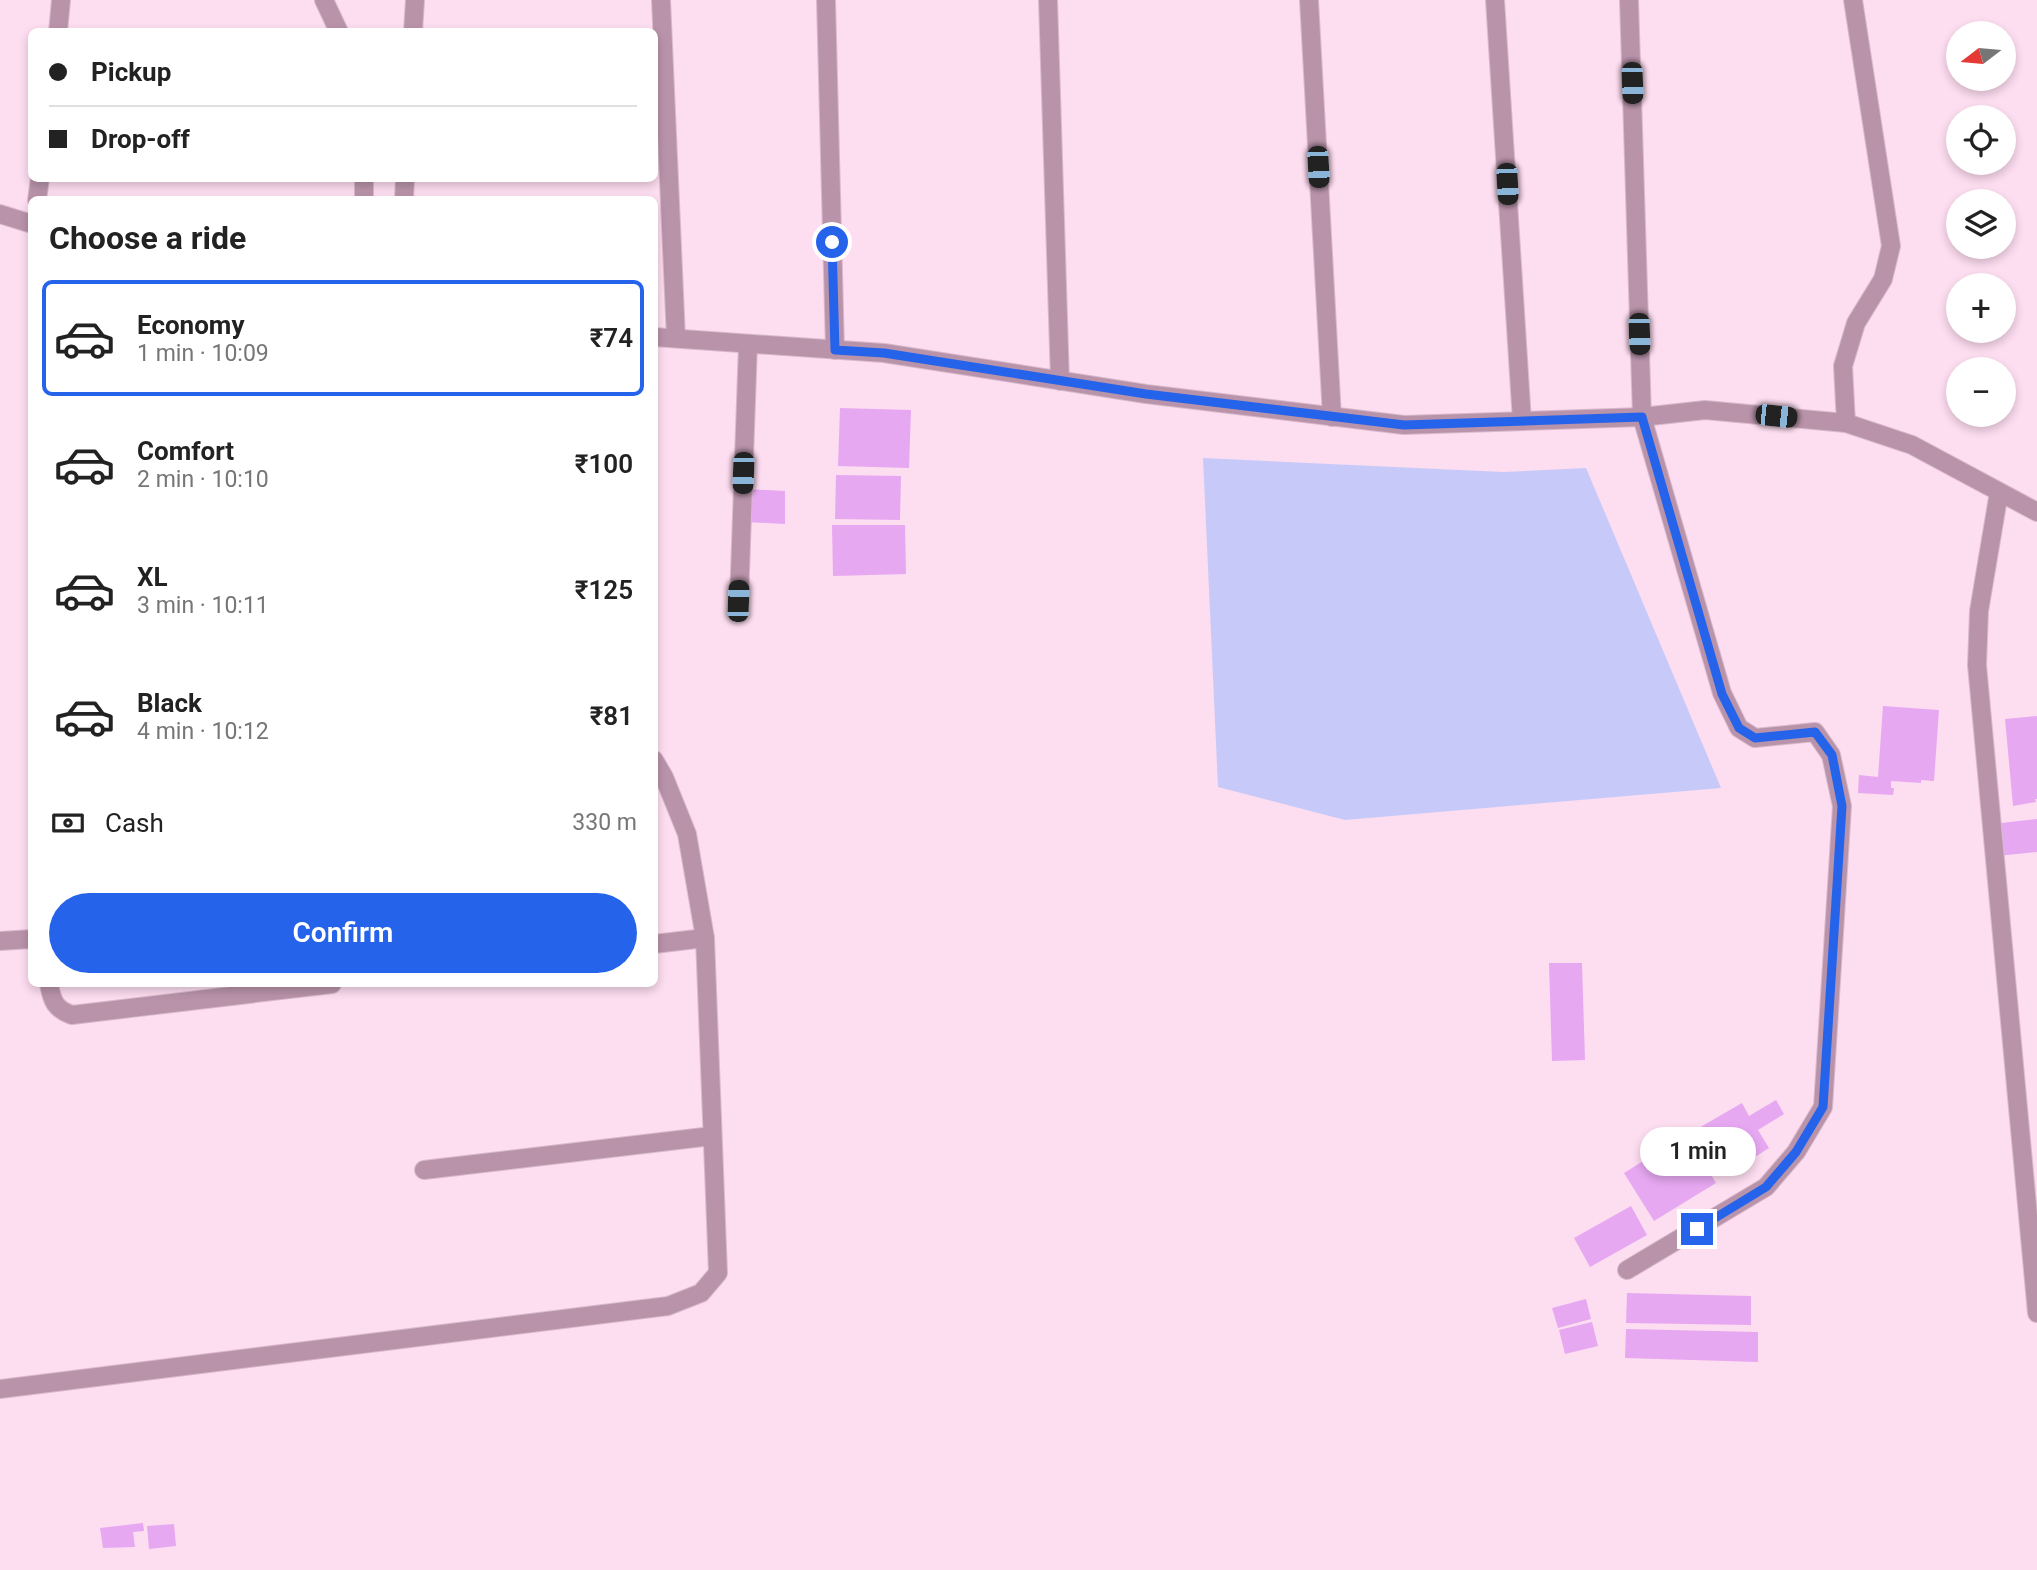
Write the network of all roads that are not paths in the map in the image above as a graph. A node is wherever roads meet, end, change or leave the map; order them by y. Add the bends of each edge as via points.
1 (61, 0) edge
2 (324, 0) edge
3 (415, 0) edge
4 (661, 0) edge
5 (826, 0) edge
6 (1048, 0) edge
7 (1309, 0) edge
8 (1496, 0) edge
9 (1629, 0) edge
10 (1853, 0) edge
11 (58, 28) edge
12 (337, 28) edge
13 (413, 28) edge
14 (0, 214) edge
15 (28, 223) edge
16 (658, 337) edge
17 (676, 338) junction
18 (748, 344) junction
19 (835, 350) junction
20 (1060, 381) junction
21 (1332, 417) junction
22 (1642, 417) junction
23 (1522, 421) junction
24 (1846, 423) junction
25 (1999, 492) junction
26 (2037, 512) edge
27 (738, 601) dead end
28 (658, 767) edge
29 (705, 938) junction
30 (28, 939) edge
31 (0, 942) edge
32 (658, 944) edge
33 (50, 987) edge
34 (307, 987) edge
35 (712, 1136) junction
36 (424, 1170) dead end
37 (1627, 1270) dead end
38 (2037, 1313) edge
39 (0, 1388) edge

1 - 11 street
2 - 12 street
3 - 13 street
4 - 17 street
5 - 19 street
6 - 20 street
7 - 21 street
8 - 23 street
9 - 22 street
10 - 24 street via 1891,246 1883,279 1856,323 1843,366
14 - 15 street
16 - 17 street
17 - 18 street
18 - 19 street
18 - 27 street
19 - 20 street via 884,353
20 - 21 street
21 - 23 street via 1404,425
22 - 23 street
22 - 24 street via 1706,410
22 - 37 street via 1722,694 1739,728 1755,738 1815,732 1832,755 1842,806 1823,1107 1796,1152 1766,1187
24 - 25 street via 1912,445
25 - 26 street
25 - 38 street via 1979,611 1978,665
28 - 29 street via 687,834
29 - 32 street
29 - 35 street
30 - 31 street
33 - 34 street via 60,1011 72,1015
35 - 36 street
35 - 39 street via 718,1273 701,1293 668,1306

